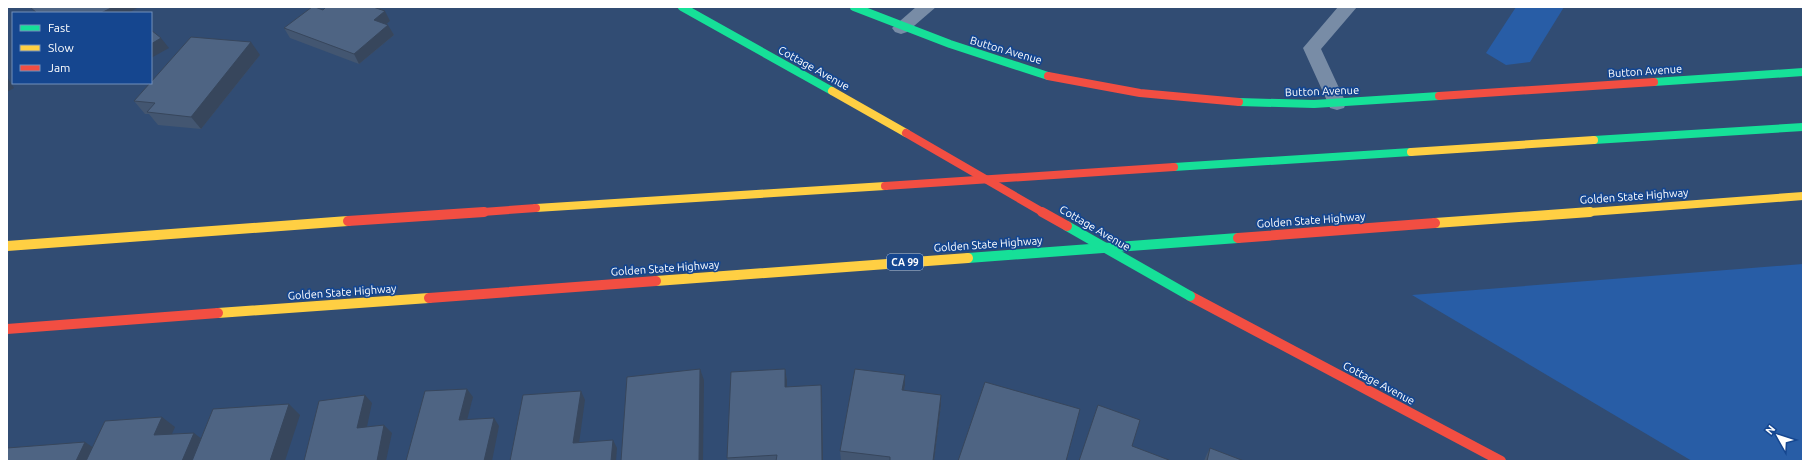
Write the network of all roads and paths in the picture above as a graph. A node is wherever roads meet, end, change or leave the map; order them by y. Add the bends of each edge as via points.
1 (682, 7) edge
2 (854, 7) edge
3 (927, 7) edge
4 (1348, 7) edge
5 (901, 28) junction
6 (1803, 72) edge
7 (1337, 103) junction
8 (1803, 127) edge
9 (1803, 196) edge
10 (7, 246) edge
11 (7, 329) edge
12 (1501, 461) edge

1 - 12 main road, Cottage Avenue, bridge via 1190,296
2 - 5 main road, Button Avenue
3 - 5 lane
4 - 7 lane via 1312,48
5 - 7 main road, Button Avenue via 961,50 1048,76 1140,93 1269,105
6 - 7 main road, Button Avenue
8 - 10 main road via 456,213
9 - 11 main road, Golden State Highway / CA 99

